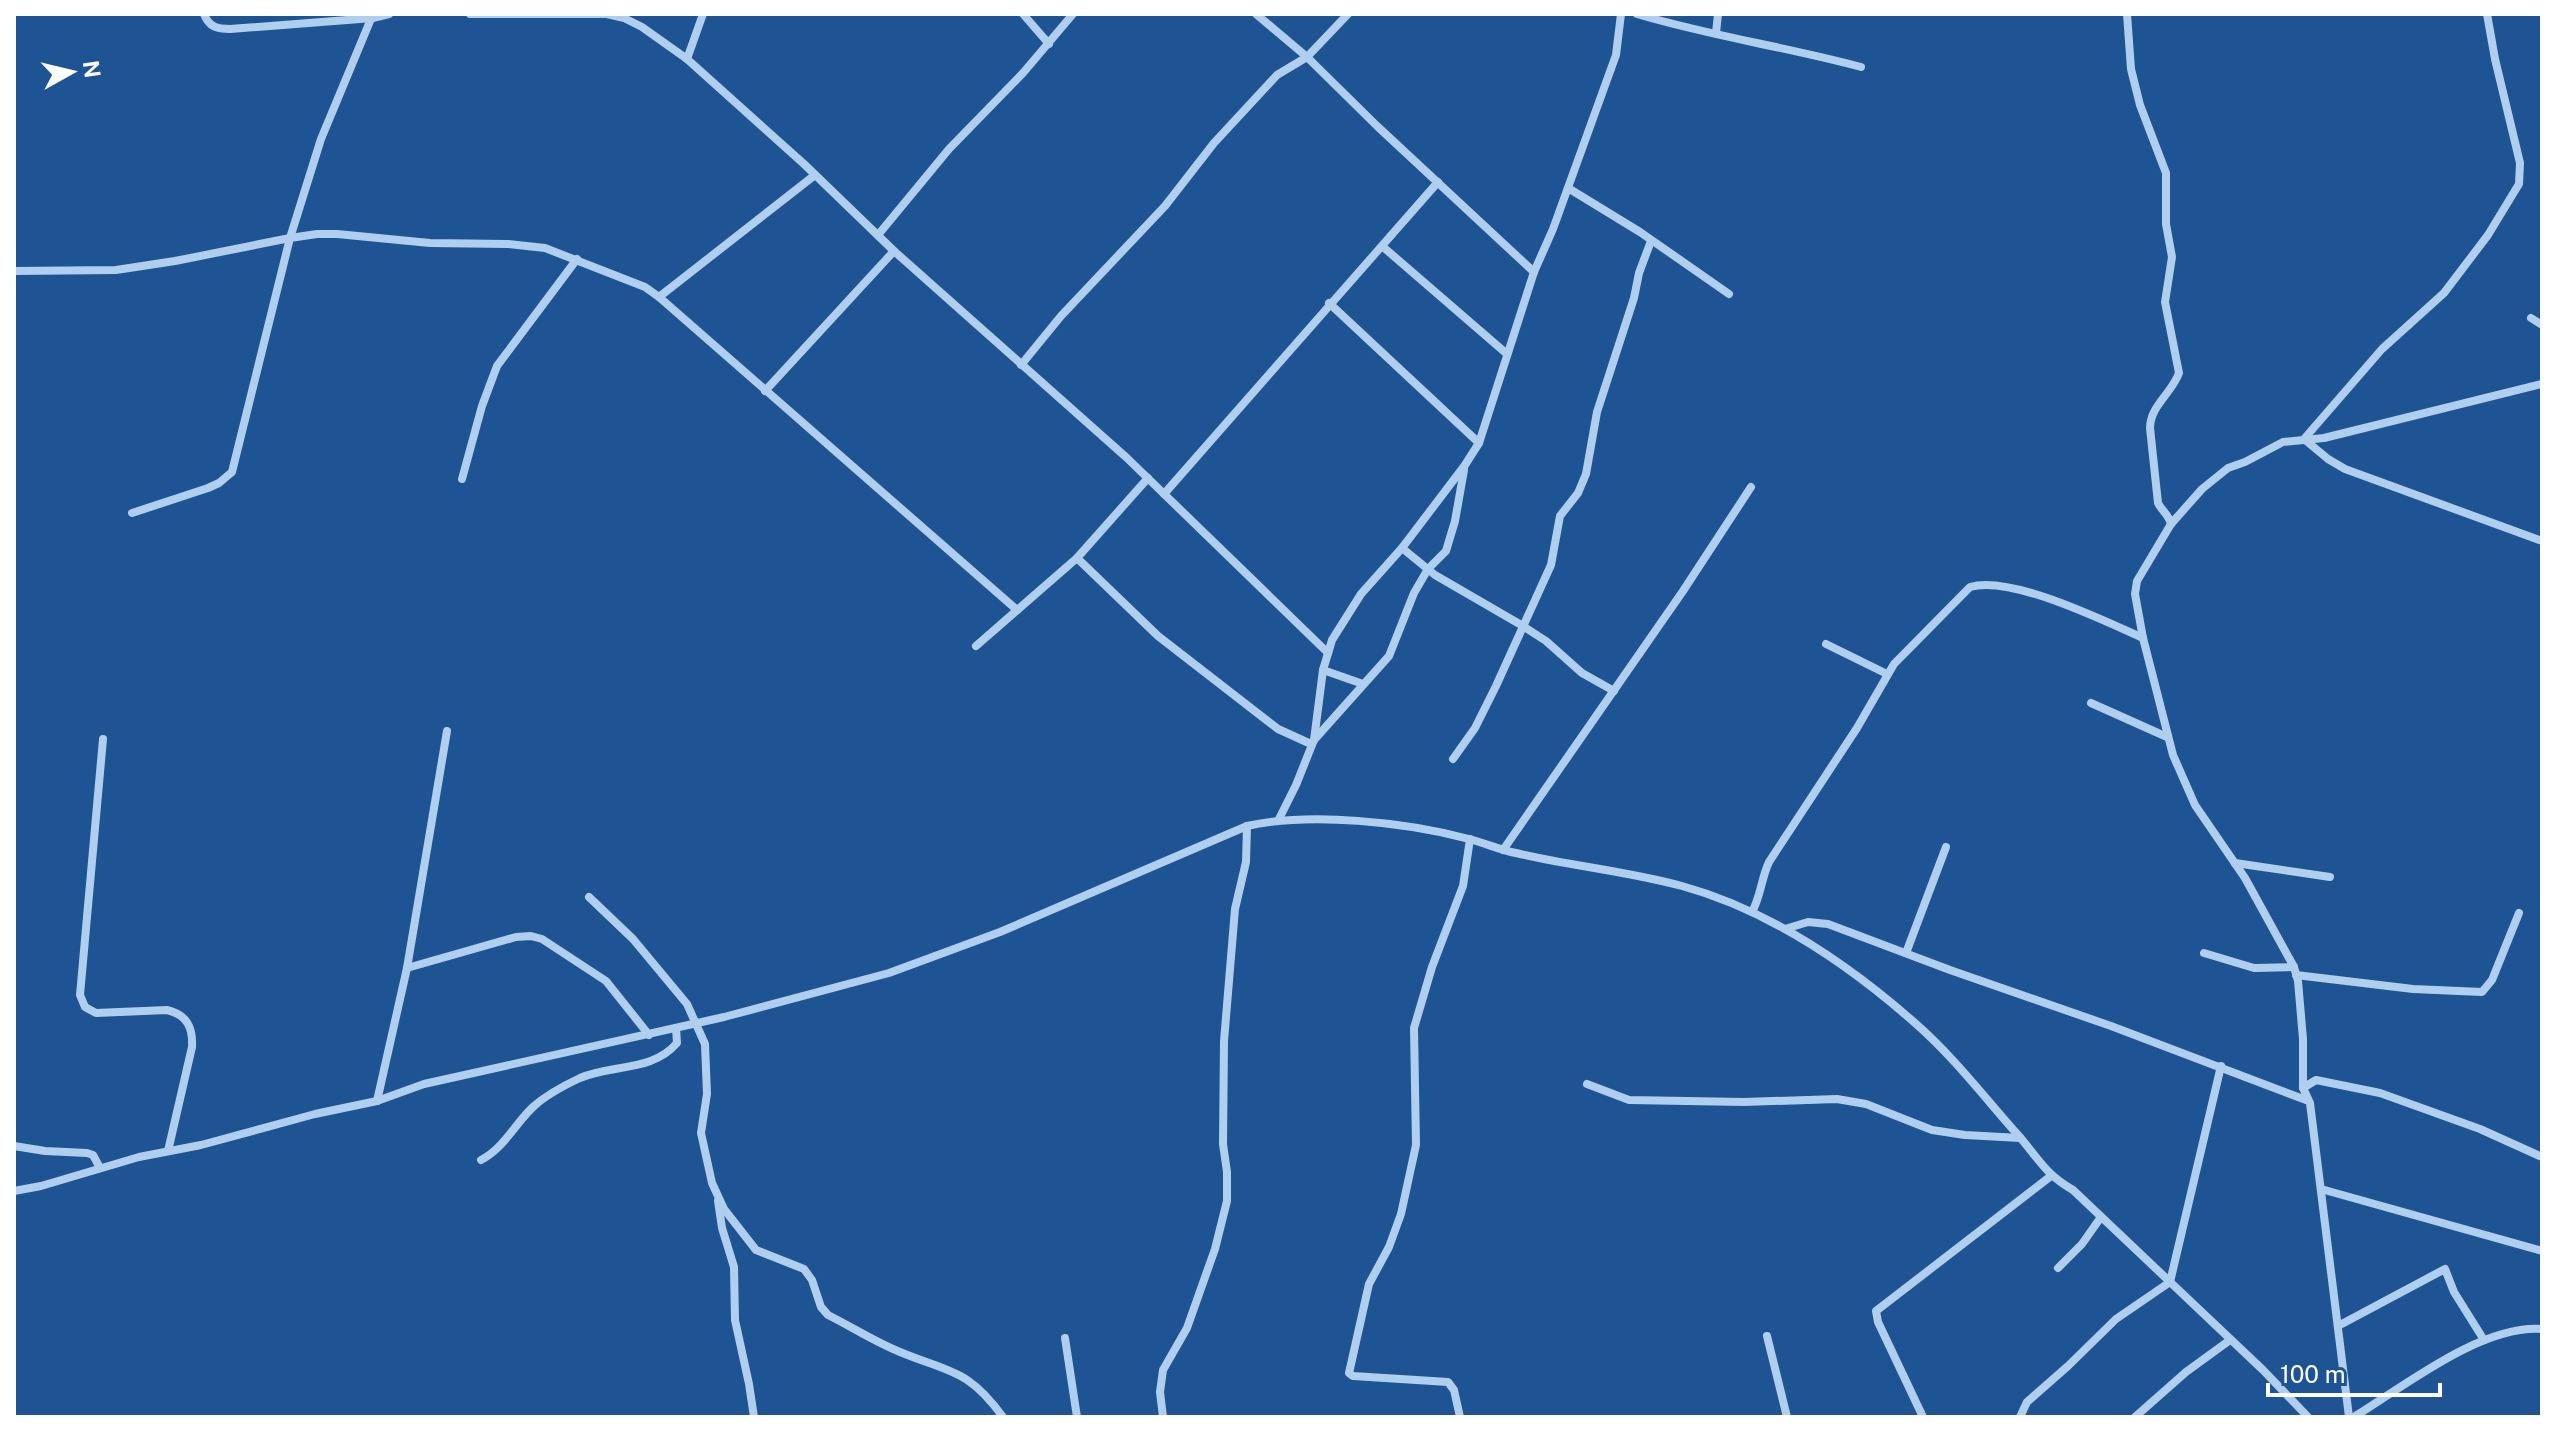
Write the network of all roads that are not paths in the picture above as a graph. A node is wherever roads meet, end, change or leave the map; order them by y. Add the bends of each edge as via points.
1 (204, 14) edge
2 (269, 14) edge
3 (389, 14) edge
4 (470, 14) edge
5 (703, 14) edge
6 (1023, 14) edge
7 (1073, 14) edge
8 (1256, 14) edge
9 (1348, 14) edge
10 (1621, 14) edge
11 (1637, 14) edge
12 (1718, 14) edge
13 (2127, 14) edge
14 (2487, 14) edge
15 (373, 16) edge
16 (269, 27) junction
17 (1716, 33) junction
18 (1049, 44) junction
19 (1307, 57) junction
20 (687, 59) junction
21 (1861, 67) dead end
22 (815, 175) junction
23 (1438, 182) junction
24 (1568, 188) junction
25 (878, 235) junction
26 (290, 238) junction
27 (1651, 241) junction
28 (1382, 246) junction
29 (894, 251) junction
30 (577, 259) junction
31 (14, 271) edge
32 (1534, 272) junction
33 (1729, 294) dead end
34 (659, 297) junction
35 (1329, 303) junction
36 (2531, 318) dead end
37 (2542, 325) edge
38 (1507, 354) junction
39 (1021, 365) junction
40 (2542, 384) edge
41 (765, 391) junction
42 (2304, 439) junction
43 (1479, 443) junction
44 (1465, 465) junction
45 (1148, 478) junction
46 (462, 479) dead end
47 (1751, 487) dead end
48 (1164, 494) junction
49 (132, 513) dead end
50 (2171, 524) junction
51 (2542, 541) edge
52 (1402, 548) junction
53 (1077, 558) junction
54 (1428, 569) junction
55 (1017, 610) junction
56 (1523, 626) junction
57 (2143, 638) junction
58 (1826, 644) dead end
59 (976, 646) dead end
60 (1328, 653) junction
61 (1323, 670) junction
62 (1887, 674) junction
63 (1363, 684) junction
64 (1614, 691) junction
65 (2091, 703) dead end
66 (447, 731) dead end
67 (2167, 737) junction
68 (103, 739) dead end
69 (1313, 742) junction
70 (1453, 759) dead end
71 (1278, 821) junction
72 (1247, 826) junction
73 (1470, 839) junction
74 (1946, 847) dead end
75 (1503, 850) junction
76 (2235, 863) junction
77 (2330, 877) dead end
78 (589, 897) dead end
79 (1752, 912) junction
80 (2519, 913) dead end
81 (1785, 929) junction
82 (1906, 953) junction
83 (2204, 953) dead end
84 (407, 968) junction
85 (2295, 971) junction
86 (695, 1023) junction
87 (676, 1028) junction
88 (649, 1035) junction
89 (2221, 1066) junction
90 (1587, 1084) dead end
91 (2303, 1088) junction
92 (377, 1101) junction
93 (2310, 1103) junction
94 (2020, 1138) junction
95 (14, 1146) edge
96 (168, 1151) junction
97 (2542, 1157) edge
98 (481, 1160) dead end
99 (100, 1168) junction
100 (2051, 1176) junction
101 (2321, 1189) junction
102 (14, 1191) edge
103 (717, 1196) junction
104 (2101, 1217) junction
105 (2542, 1251) edge
106 (2058, 1268) dead end
107 (2170, 1282) junction
108 (2338, 1326) junction
109 (2542, 1329) edge
110 (1767, 1336) dead end
111 (1065, 1338) dead end
112 (2230, 1340) junction
113 (2484, 1340) junction
114 (754, 1417) edge
115 (1003, 1417) edge
116 (1077, 1417) edge
117 (1163, 1417) edge
118 (1460, 1417) edge
119 (1787, 1417) edge
120 (1923, 1417) edge
121 (2020, 1417) edge
122 (2135, 1417) edge
123 (2308, 1417) edge
124 (2352, 1417) edge

1 - 16 street via 217,29
2 - 16 street
3 - 15 street
4 - 20 street via 607,14 642,27
5 - 20 street
6 - 18 street
7 - 18 street
8 - 19 street
9 - 19 street
10 - 24 street via 1616,55
11 - 17 street
12 - 17 street
13 - 50 street via 2131,69 2166,173 2172,257 2165,302 2179,373 2154,409 2150,428 2158,503
14 - 42 street via 2520,163 2519,184 2444,293 2382,349
15 - 16 street
15 - 26 street via 321,139
17 - 21 street
18 - 25 street via 949,149
19 - 23 street
19 - 39 street via 1277,75
20 - 22 street
22 - 25 street
22 - 34 street
23 - 28 street
23 - 32 street
24 - 27 street
24 - 32 street
25 - 29 street
26 - 30 street via 327,234 527,245
26 - 31 street via 116,270
26 - 49 street via 232,472 208,488
27 - 33 street
27 - 56 street via 1597,412 1586,474 1560,516 1551,565
28 - 35 street
28 - 38 street
29 - 39 street
29 - 41 street
30 - 34 street
30 - 46 street via 497,366
32 - 38 street
34 - 41 street
35 - 43 street
35 - 48 street
36 - 37 street
38 - 43 street
39 - 45 street
40 - 42 street
41 - 55 street
42 - 50 street via 2283,442 2214,477
42 - 51 street via 2345,469
43 - 44 street
44 - 52 street
44 - 54 street via 1446,551
45 - 48 street
45 - 53 street
47 - 64 street
48 - 60 street
50 - 57 street via 2137,581
52 - 54 street
52 - 60 street via 1361,594
53 - 55 street
53 - 69 street via 1158,636 1278,729
54 - 56 street
54 - 63 street via 1389,656
55 - 59 street
56 - 64 street
56 - 70 street via 1475,728
57 - 62 street via 2071,607 1982,583 1959,595
57 - 67 street
58 - 62 street
60 - 61 street
61 - 63 street
61 - 69 street
62 - 79 street via 1769,862
63 - 69 street
64 - 75 street
65 - 67 street
66 - 84 street
67 - 76 street via 2195,805
68 - 96 street via 80,995 85,1007 96,1013 167,1010 189,1024 192,1047
69 - 71 street
71 - 72 street
71 - 73 street via 1396,825
72 - 86 street via 922,963
72 - 117 street via 1224,1041 1227,1201 1187,1328 1163,1370
73 - 75 street
73 - 118 street via 1463,886 1414,1028 1416,1145 1401,1214 1369,1284 1349,1373 1448,1382
74 - 82 street
75 - 79 street via 1671,883
76 - 77 street
76 - 85 street
78 - 86 street via 664,975
79 - 81 street
80 - 85 street via 2482,992 2413,989
81 - 82 street via 1818,921
81 - 94 street via 1918,1025
82 - 89 street
83 - 85 street via 2254,968
84 - 88 street via 516,937 542,939 606,981
84 - 92 street
85 - 91 street
86 - 87 street
86 - 103 street via 705,1044 708,1074 701,1133
87 - 88 street
87 - 98 street via 677,1043 662,1058 580,1078 549,1095
88 - 92 street via 424,1084
89 - 93 street
89 - 107 street
90 - 94 street via 1629,1100 1837,1099 1866,1104 1932,1130
91 - 93 street
91 - 97 street via 2316,1080 2380,1093
92 - 96 street
93 - 101 street
94 - 100 street
95 - 99 street via 87,1153
96 - 99 street
99 - 102 street
100 - 104 street
100 - 120 street via 1876,1311
101 - 105 street
101 - 108 street
103 - 114 street via 734,1267 735,1320
103 - 115 street via 756,1250 804,1269 828,1315 898,1351 962,1375 980,1387
104 - 106 street
104 - 107 street
107 - 112 street
107 - 121 street via 2116,1319 2027,1402
108 - 113 street via 2445,1269
108 - 124 street
109 - 113 street via 2513,1330
110 - 119 street
111 - 116 street
112 - 122 street
112 - 123 street
113 - 124 street

